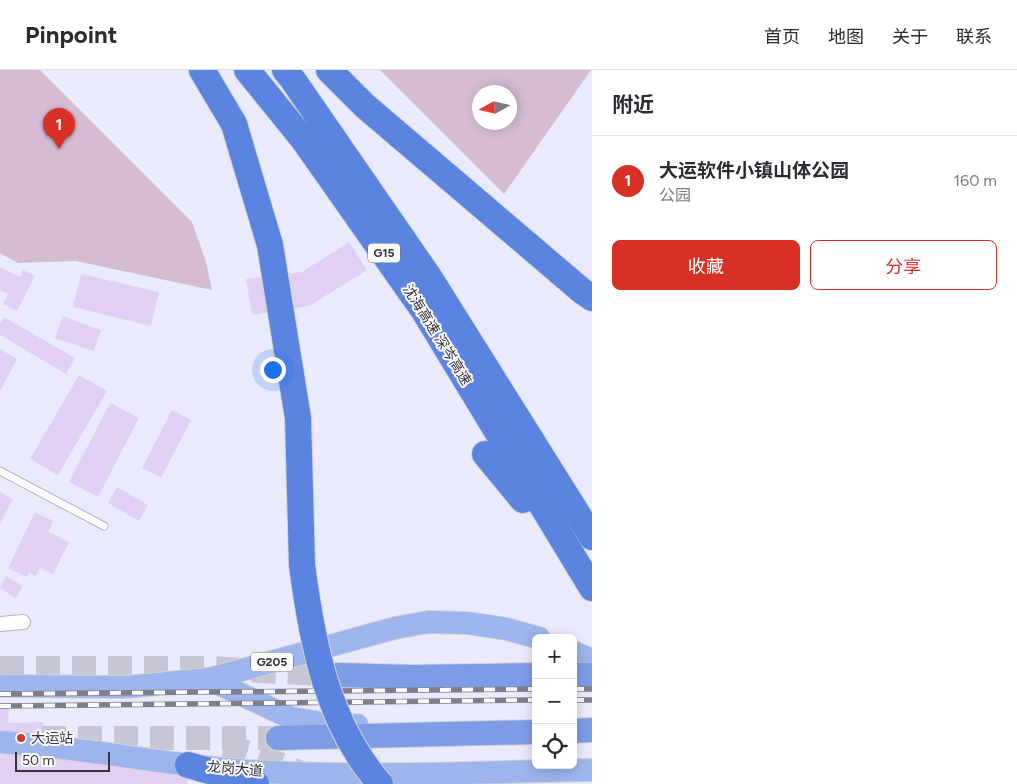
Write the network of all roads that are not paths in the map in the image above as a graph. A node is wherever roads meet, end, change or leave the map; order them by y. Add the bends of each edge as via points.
1 (202, 70) edge
2 (247, 70) edge
3 (285, 70) edge
4 (328, 70) edge
5 (592, 298) edge
6 (504, 447) junction
7 (0, 471) edge
8 (104, 526) dead end
9 (592, 536) edge
10 (592, 588) edge
11 (592, 610) edge
12 (23, 622) dead end
13 (0, 624) edge
14 (532, 636) edge
15 (577, 654) edge
16 (592, 660) edge
17 (338, 675) tunnel mouth
18 (577, 675) edge
19 (592, 675) edge
20 (532, 676) edge
21 (208, 679) junction
22 (0, 686) edge
23 (577, 723) edge
24 (592, 723) edge
25 (532, 724) edge
26 (592, 730) edge
27 (577, 731) edge
28 (532, 732) edge
29 (278, 738) tunnel mouth
30 (0, 742) edge
31 (188, 764) junction
32 (592, 770) edge
33 (256, 784) edge
34 (380, 784) edge

1 - 34 highway, bridge via 234,124 270,245 298,418 302,565 320,664 330,696 356,751
2 - 6 highway, 沈海高速 深岑高速 / G15 via 303,139 424,311
3 - 6 highway, 沈海高速 深岑高速 / G15 via 429,277
4 - 5 highway
6 - 9 highway, 沈海高速 深岑高速 / G15
6 - 10 highway, 沈海高速 深岑高速 / G15
6 - 11 highway via 519,494 577,581
7 - 8 lane
12 - 13 street
14 - 21 main road, G205 via 467,623 428,622
15 - 16 main road
17 - 20 highway
18 - 19 highway
21 - 22 main road, G205 via 126,687
21 - 25 main road via 291,718 334,725
23 - 24 main road
26 - 27 highway
28 - 29 highway
30 - 31 main road, 龙岗大道
31 - 32 main road, 龙岗大道 via 247,771 310,773
31 - 33 highway

